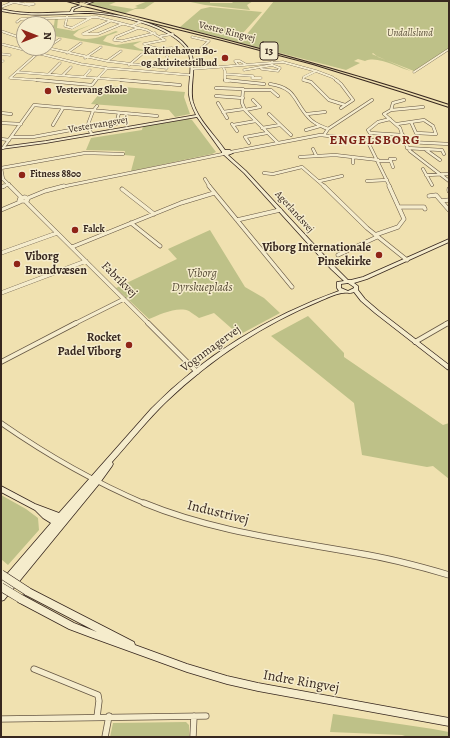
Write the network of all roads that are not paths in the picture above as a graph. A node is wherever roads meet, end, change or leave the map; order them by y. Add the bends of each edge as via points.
1 (8, 1) edge
2 (68, 1) edge
3 (94, 1) edge
4 (15, 2) edge
5 (26, 4) dead end
6 (1, 9) edge
7 (6, 12) junction
8 (1, 13) edge
9 (71, 13) junction
10 (55, 14) joint
11 (67, 17) junction
12 (92, 17) junction
13 (56, 18) edge
14 (110, 21) junction
15 (140, 22) junction
16 (123, 24) junction
17 (132, 26) junction
18 (139, 28) junction
19 (1, 31) edge
20 (7, 33) junction
21 (155, 33) junction
22 (173, 34) junction
23 (1, 35) edge
24 (16, 36) edge
25 (161, 36) junction
26 (192, 37) dead end
27 (60, 39) dead end
28 (56, 42) edge
29 (1, 44) edge
30 (81, 44) dead end
31 (170, 45) dead end
32 (101, 47) dead end
33 (16, 48) edge
34 (449, 49) edge
35 (56, 50) edge
36 (121, 51) dead end
37 (67, 53) junction
38 (1, 54) edge
39 (142, 54) dead end
40 (190, 54) junction
41 (10, 55) dead end
42 (36, 56) edge
43 (51, 56) edge
44 (167, 56) dead end
45 (85, 58) junction
46 (107, 61) junction
47 (272, 62) junction
48 (60, 63) dead end
49 (129, 64) junction
50 (245, 64) junction
51 (272, 65) junction
52 (238, 66) junction
53 (71, 67) dead end
54 (223, 67) junction
55 (107, 68) junction
56 (167, 68) junction
57 (260, 68) junction
58 (192, 69) junction
59 (90, 70) dead end
60 (244, 70) dead end
61 (316, 71) junction
62 (17, 72) junction
63 (414, 72) dead end
64 (49, 74) junction
65 (164, 74) junction
66 (225, 74) junction
67 (63, 75) junction
68 (190, 75) junction
69 (130, 76) dead end
70 (84, 77) junction
71 (99, 78) junction
72 (150, 78) dead end
73 (261, 78) dead end
74 (126, 80) junction
75 (172, 80) dead end
76 (147, 82) junction
77 (216, 83) dead end
78 (169, 84) junction
79 (264, 84) dead end
80 (270, 84) dead end
81 (180, 85) dead end
82 (243, 90) junction
83 (216, 96) dead end
84 (278, 96) dead end
85 (243, 98) junction
86 (254, 100) dead end
87 (372, 100) dead end
88 (404, 100) dead end
89 (218, 103) dead end
90 (345, 105) junction
91 (97, 106) dead end
92 (449, 106) edge
93 (422, 107) dead end
94 (63, 108) junction
95 (340, 108) dead end
96 (244, 110) junction
97 (391, 110) junction
98 (93, 111) junction
99 (223, 112) junction
100 (325, 112) dead end
101 (1, 113) edge
102 (119, 113) junction
103 (11, 114) dead end
104 (269, 114) dead end
105 (307, 114) junction
106 (157, 116) dead end
107 (198, 116) junction
108 (227, 118) dead end
109 (390, 119) junction
110 (256, 121) junction
111 (411, 122) junction
112 (1, 123) edge
113 (21, 124) junction
114 (116, 124) dead end
115 (397, 124) junction
116 (53, 125) dead end
117 (280, 125) junction
118 (320, 126) junction
119 (87, 127) junction
120 (262, 128) junction
121 (328, 129) junction
122 (306, 130) dead end
123 (237, 131) dead end
124 (267, 133) junction
125 (92, 134) junction
126 (404, 134) junction
127 (291, 135) dead end
128 (324, 135) junction
129 (10, 138) junction
130 (1, 139) edge
131 (367, 140) junction
132 (404, 141) junction
133 (249, 143) dead end
134 (278, 144) junction
135 (449, 144) edge
136 (2, 148) edge
137 (407, 148) junction
138 (313, 149) dead end
139 (425, 149) junction
140 (227, 153) junction
141 (123, 154) dead end
142 (444, 154) dead end
143 (316, 155) junction
144 (300, 157) dead end
145 (353, 157) junction
146 (395, 159) dead end
147 (378, 160) junction
148 (440, 160) dead end
149 (390, 161) junction
150 (352, 163) dead end
151 (393, 167) dead end
152 (423, 169) dead end
153 (264, 173) dead end
154 (440, 174) junction
155 (449, 174) edge
156 (426, 175) junction
157 (342, 176) dead end
158 (205, 179) dead end
159 (387, 180) junction
160 (320, 181) junction
161 (367, 181) dead end
162 (448, 181) edge
163 (8, 184) junction
164 (432, 185) dead end
165 (1, 187) edge
166 (122, 189) dead end
167 (214, 193) junction
168 (429, 196) dead end
169 (22, 198) junction
170 (27, 200) junction
171 (449, 200) edge
172 (441, 201) junction
173 (20, 202) junction
174 (399, 207) junction
175 (425, 209) dead end
176 (1, 210) edge
177 (280, 210) junction
178 (449, 210) edge
179 (154, 214) junction
180 (237, 220) junction
181 (131, 223) junction
182 (58, 233) junction
183 (376, 236) junction
184 (449, 240) edge
185 (160, 246) dead end
186 (72, 247) junction
187 (1, 253) edge
188 (338, 255) dead end
189 (407, 260) junction
190 (86, 261) junction
191 (365, 278) junction
192 (346, 282) junction
193 (292, 287) dead end
194 (341, 290) junction
195 (354, 290) junction
196 (1, 292) edge
197 (124, 299) junction
198 (449, 323) edge
199 (415, 342) junction
200 (1, 362) edge
201 (449, 368) edge
202 (197, 372) junction
203 (1, 423) edge
204 (94, 481) junction
205 (1, 488) edge
206 (60, 521) junction
207 (1, 574) edge
208 (449, 575) edge
209 (1, 587) edge
210 (1, 597) edge
211 (151, 655) junction
212 (34, 669) dead end
213 (109, 716) junction
214 (194, 716) junction
215 (206, 716) dead end
216 (97, 717) junction
217 (1, 719) edge
218 (449, 722) edge
219 (106, 737) edge
220 (193, 737) edge

1 - 4 street
2 - 92 main road, Vestre Ringvej / 13, bridge via 292,57
3 - 9 street via 73,9
4 - 5 street
4 - 6 street
6 - 7 street
7 - 8 street
7 - 10 street, Agerlandsvej via 26,15
9 - 10 street, Agerlandsvej
9 - 15 street, Agerlandsvej via 101,13
11 - 12 street
11 - 12 street via 65,26 72,28
11 - 13 street
12 - 14 street
14 - 16 street
14 - 16 street via 82,34 100,34
15 - 17 street
15 - 22 street, Agerlandsvej
16 - 17 street
17 - 18 street
18 - 21 street
18 - 21 street via 114,40 122,42
19 - 20 street
20 - 23 street
20 - 24 street
21 - 25 street
22 - 25 street
22 - 40 street, Agerlandsvej via 182,41
25 - 31 street via 165,40 144,44 147,47 173,49
26 - 40 street via 209,41 198,51
27 - 28 street
29 - 33 street
30 - 37 street
32 - 45 street
34 - 63 street
35 - 37 street
36 - 46 street
37 - 45 street
38 - 41 street
39 - 49 street
40 - 58 street, Agerlandsvej
42 - 62 street
43 - 55 street
44 - 56 street
45 - 46 street
46 - 49 street
47 - 50 street
47 - 51 street
47 - 61 street via 288,63
48 - 64 street
49 - 56 street
50 - 52 street
50 - 52 street via 235,61
51 - 57 street
51 - 57 street via 280,68 278,71
52 - 54 street
53 - 67 street
54 - 58 street
54 - 66 street
55 - 65 street
55 - 71 street
56 - 65 street
57 - 60 street
58 - 68 street, Agerlandsvej
59 - 70 street
61 - 90 street via 341,84 353,100
61 - 90 street via 303,80 311,82 326,98
62 - 64 street
62 - 71 street via 10,78 92,85
64 - 67 street
65 - 68 street
66 - 73 street
66 - 79 street via 224,80 227,82
67 - 70 street
68 - 107 street, Agerlandsvej via 190,95
69 - 74 street
70 - 71 street
71 - 74 street
72 - 76 street
74 - 76 street
75 - 78 street
76 - 78 street
77 - 82 street via 216,88
78 - 81 street
80 - 105 street via 285,86 298,99
82 - 84 street via 271,90
82 - 85 street
83 - 85 street
85 - 96 street
86 - 96 street via 260,107
87 - 121 street
88 - 97 street via 393,103
89 - 99 street
90 - 95 street
91 - 98 street
93 - 97 street
94 - 98 street
94 - 113 street via 34,105
94 - 116 street
96 - 99 street
96 - 110 street
97 - 109 street via 384,114
98 - 102 street
98 - 119 street
99 - 108 street
100 - 105 street
101 - 103 street
102 - 106 street
102 - 114 street
104 - 117 street
105 - 118 street
107 - 125 street, Vestervangsvej
107 - 140 street, Agerlandsvej
109 - 115 street
109 - 126 street via 378,122 368,130 370,133
110 - 120 street
110 - 123 street via 232,124
111 - 111 street via 416,134 436,134 433,126 424,120
111 - 115 street
112 - 113 street
113 - 129 street
115 - 126 street
117 - 120 street
117 - 127 street
118 - 121 street
118 - 122 street
119 - 125 street
119 - 129 street via 33,137
120 - 124 street
121 - 128 street
124 - 133 street via 245,138
124 - 134 street
125 - 136 street, Vestervangsvej
126 - 132 street
128 - 131 street
128 - 134 street
129 - 130 street
129 - 136 street
131 - 132 street
131 - 147 street
132 - 135 street
132 - 137 street
134 - 140 street
137 - 139 street
137 - 154 street
138 - 143 street
139 - 142 street via 442,150
139 - 148 street
140 - 170 street via 71,184 45,191
140 - 177 street, Agerlandsvej
141 - 163 street via 85,153 1,168 3,179
143 - 144 street
143 - 145 street
145 - 147 street
145 - 150 street
146 - 149 street
147 - 149 street
147 - 159 street
149 - 151 street
152 - 156 street
153 - 160 street via 273,174 302,167
154 - 155 street
154 - 156 street
154 - 162 street
156 - 164 street
157 - 160 street
158 - 167 street
159 - 161 street
159 - 174 street
160 - 183 street
163 - 165 street
163 - 169 street
166 - 179 street
167 - 179 street
167 - 180 street
168 - 172 street via 436,195
169 - 170 street
169 - 173 street
170 - 173 street
170 - 182 street, Fabrikvej
171 - 172 street
172 - 178 street
173 - 176 street
174 - 175 street
174 - 183 street via 404,219 401,225
177 - 180 street
177 - 192 street, Agerlandsvej
179 - 181 street
180 - 193 street
181 - 185 street
181 - 186 street
182 - 186 street, Fabrikvej
182 - 187 street
183 - 188 street
183 - 189 street
184 - 189 street
186 - 190 street, Fabrikvej
189 - 191 street
190 - 196 street
190 - 197 street, Fabrikvej
191 - 192 street
191 - 195 street
192 - 194 street via 338,285
192 - 195 street
194 - 195 street
194 - 202 street, Vognmagervej via 243,338
195 - 199 street
197 - 200 street
197 - 202 street, Fabrikvej
198 - 199 street
199 - 201 street
202 - 204 street, Vognmagervej via 139,425
203 - 204 street, Industrivej via 61,463
204 - 206 street, Vognmagervej
204 - 208 street, Industrivej via 206,524 420,565
205 - 206 street via 38,508 45,516
206 - 209 street, Vognmagervej
206 - 210 street, Vognmagervej
207 - 211 street, Indre Ringvej, bridge via 28,591
209 - 211 street, Indre Ringvej, bridge via 72,626
211 - 218 street, Indre Ringvej via 258,688
212 - 216 street via 98,695
213 - 214 street
213 - 216 street
213 - 219 street
214 - 215 street
214 - 220 street
216 - 217 street

